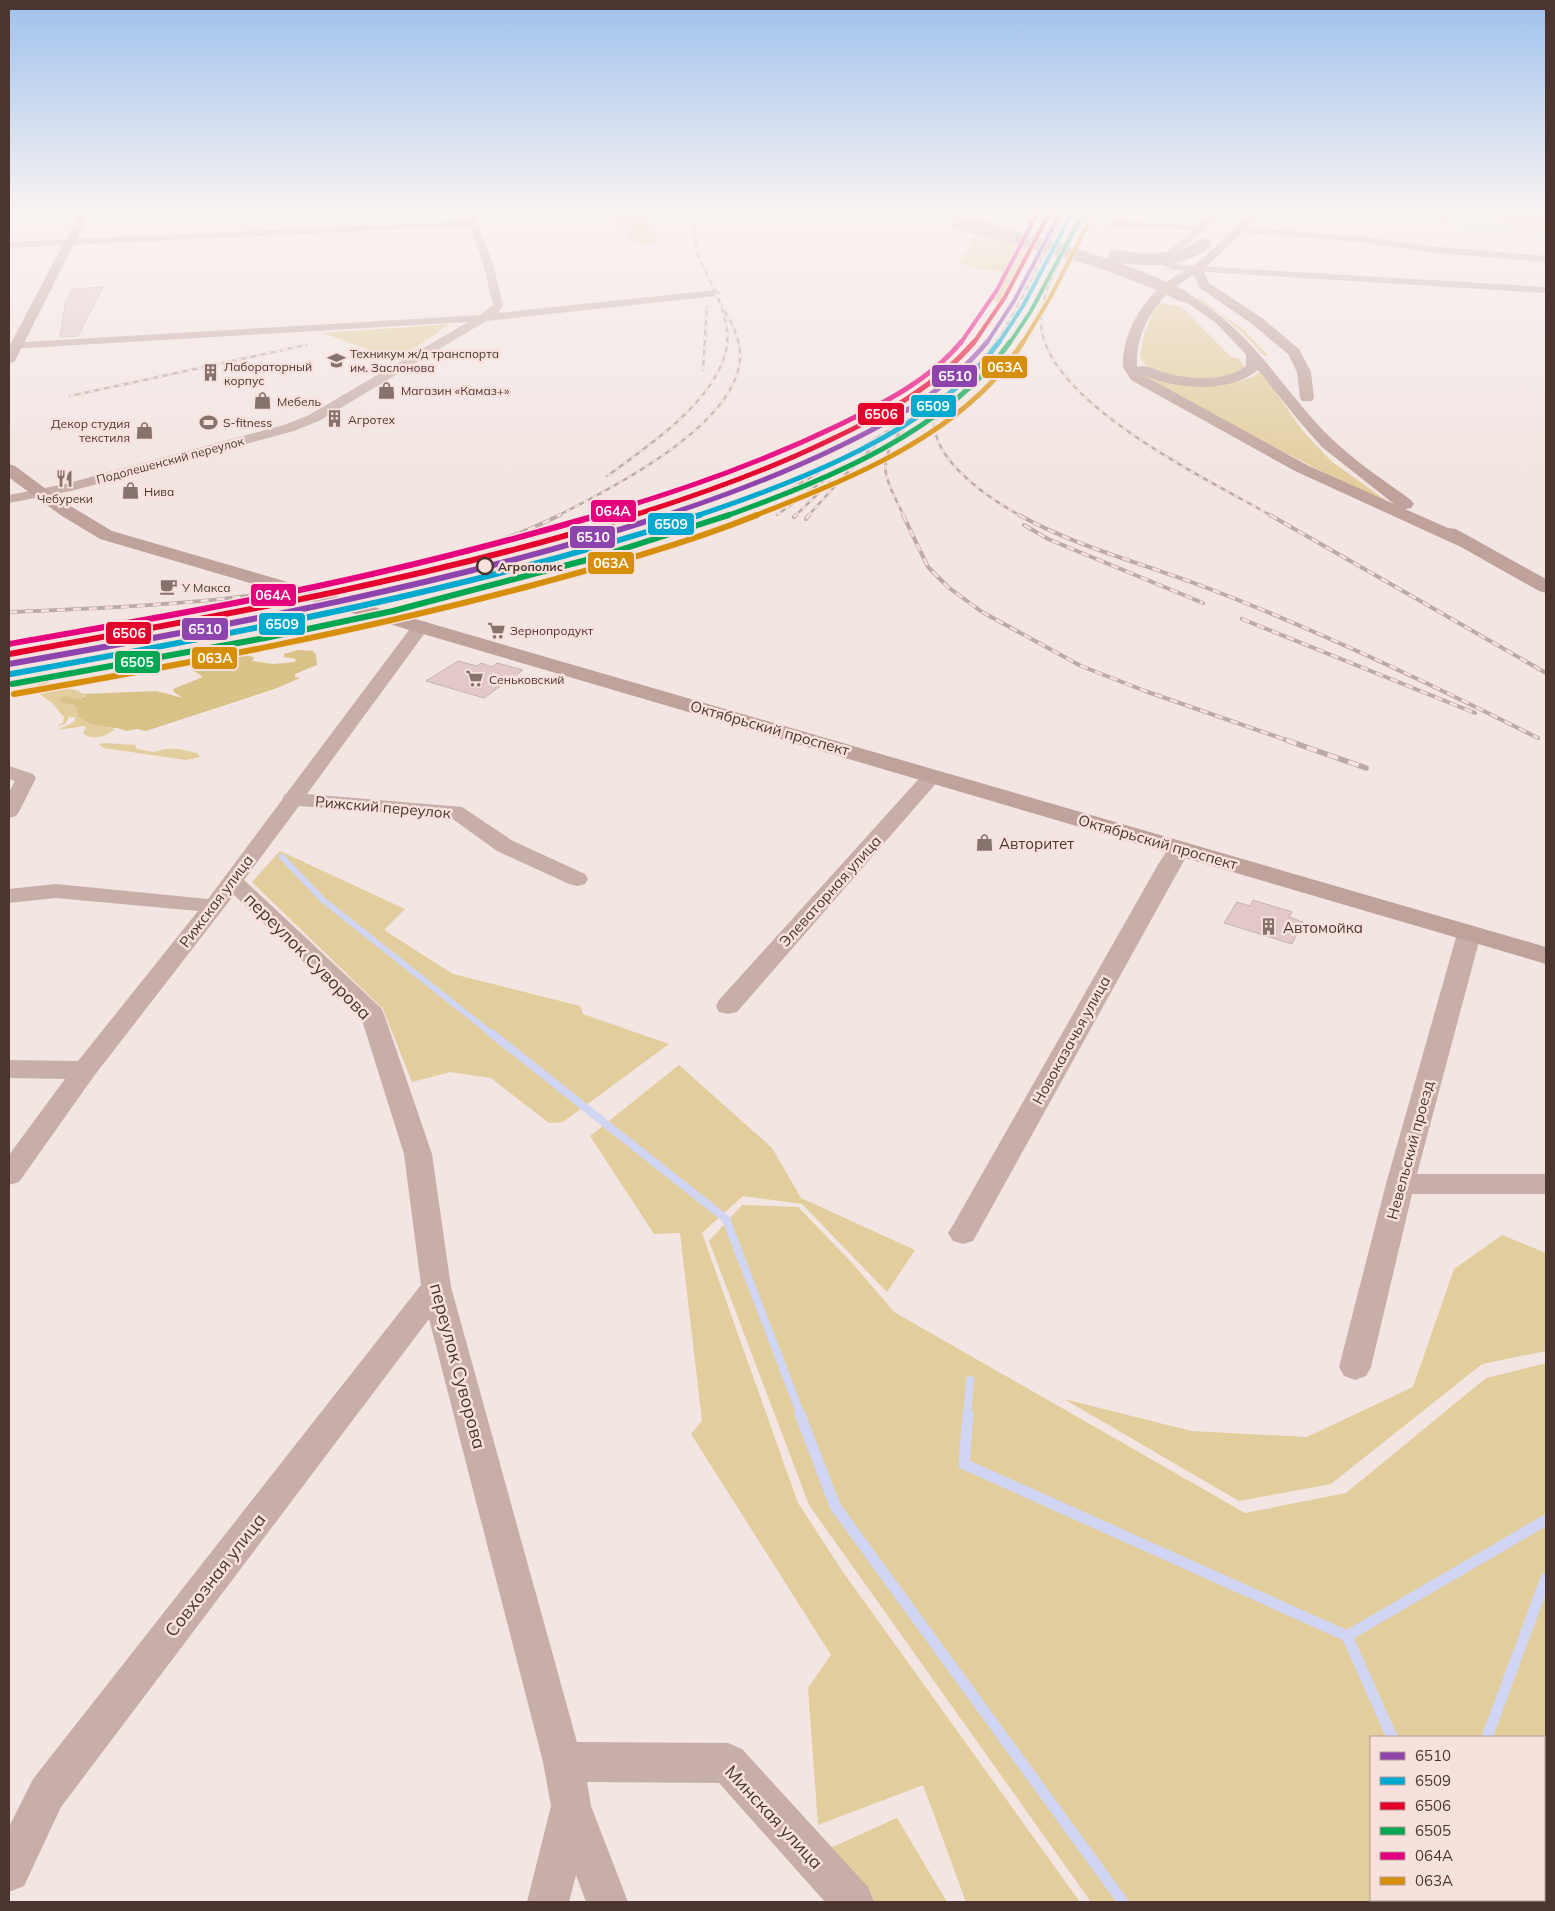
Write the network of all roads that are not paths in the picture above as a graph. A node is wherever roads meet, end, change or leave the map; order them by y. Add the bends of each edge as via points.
1 (39, 299) edge
2 (496, 299) edge
3 (658, 299) edge
4 (1154, 299) edge
5 (1187, 299) edge
6 (1207, 299) edge
7 (1225, 299) edge
8 (481, 318) junction
9 (12, 346) edge
10 (1271, 350) dead end
11 (1253, 353) junction
12 (1131, 356) junction
13 (9, 359) edge
14 (1291, 377) dead end
15 (1306, 398) junction
16 (1347, 458) junction
17 (9, 469) edge
18 (38, 493) junction
19 (9, 498) edge
20 (1464, 542) junction
21 (1546, 587) edge
22 (421, 626) junction
23 (9, 772) edge
24 (932, 776) junction
25 (292, 799) junction
26 (9, 812) edge
27 (1180, 848) junction
28 (577, 879) dead end
29 (223, 893) junction
30 (9, 896) edge
31 (1469, 934) junction
32 (1546, 956) edge
33 (728, 1006) dead end
34 (9, 1069) edge
35 (85, 1070) junction
36 (9, 1174) edge
37 (1400, 1184) junction
38 (1546, 1184) edge
39 (963, 1233) dead end
40 (436, 1287) junction
41 (1355, 1367) dead end
42 (563, 1762) junction
43 (571, 1806) junction
44 (9, 1871) edge
45 (548, 1902) edge
46 (607, 1902) edge
47 (853, 1902) edge

1 - 9 main road
2 - 8 street via 498,306
3 - 8 street
4 - 12 main road via 1136,331
5 - 11 main road, bridge via 1219,319
6 - 10 main road via 1237,318
7 - 15 main road via 1294,352 1304,372
8 - 9 street
8 - 18 street, Подолешенский переулок via 314,418 289,428 76,486
9 - 13 main road
11 - 12 main road via 1252,368 1247,374 1203,382 1150,373
11 - 16 main road via 1304,418 1328,444
12 - 20 main road via 1130,369 1136,377 1171,398 1301,468
14 - 15 main road
15 - 16 main road
16 - 20 main road via 1401,501
17 - 18 main road, Октябрьский проспект
18 - 19 street, Подолешенский переулок
18 - 22 main road, Октябрьский проспект via 72,517 106,535
20 - 21 main road
22 - 24 main road, Октябрьский проспект
22 - 25 street, Рижская улица
23 - 26 street via 26,778
24 - 27 main road, Октябрьский проспект
24 - 33 street, Элеваторная улица
25 - 28 street, Рижский переулок via 455,811 505,846
25 - 29 street, Рижская улица
27 - 31 main road, Октябрьский проспект
27 - 39 street, Новоказачья улица
29 - 30 street via 56,891
29 - 35 street, Рижская улица
29 - 40 street, переулок Суворова via 372,1014 418,1154
31 - 32 main road, Октябрьский проспект
31 - 37 street, Невельский проезд
34 - 35 street
35 - 36 street, Рижская улица
37 - 38 street
37 - 41 street, Невельский проезд
40 - 42 street, переулок Суворова
40 - 44 street, Совхозная улица via 47,1793
42 - 43 street, переулок Суворова
42 - 47 street, Минская улица via 728,1762
43 - 45 street
43 - 46 street, переулок Суворова

